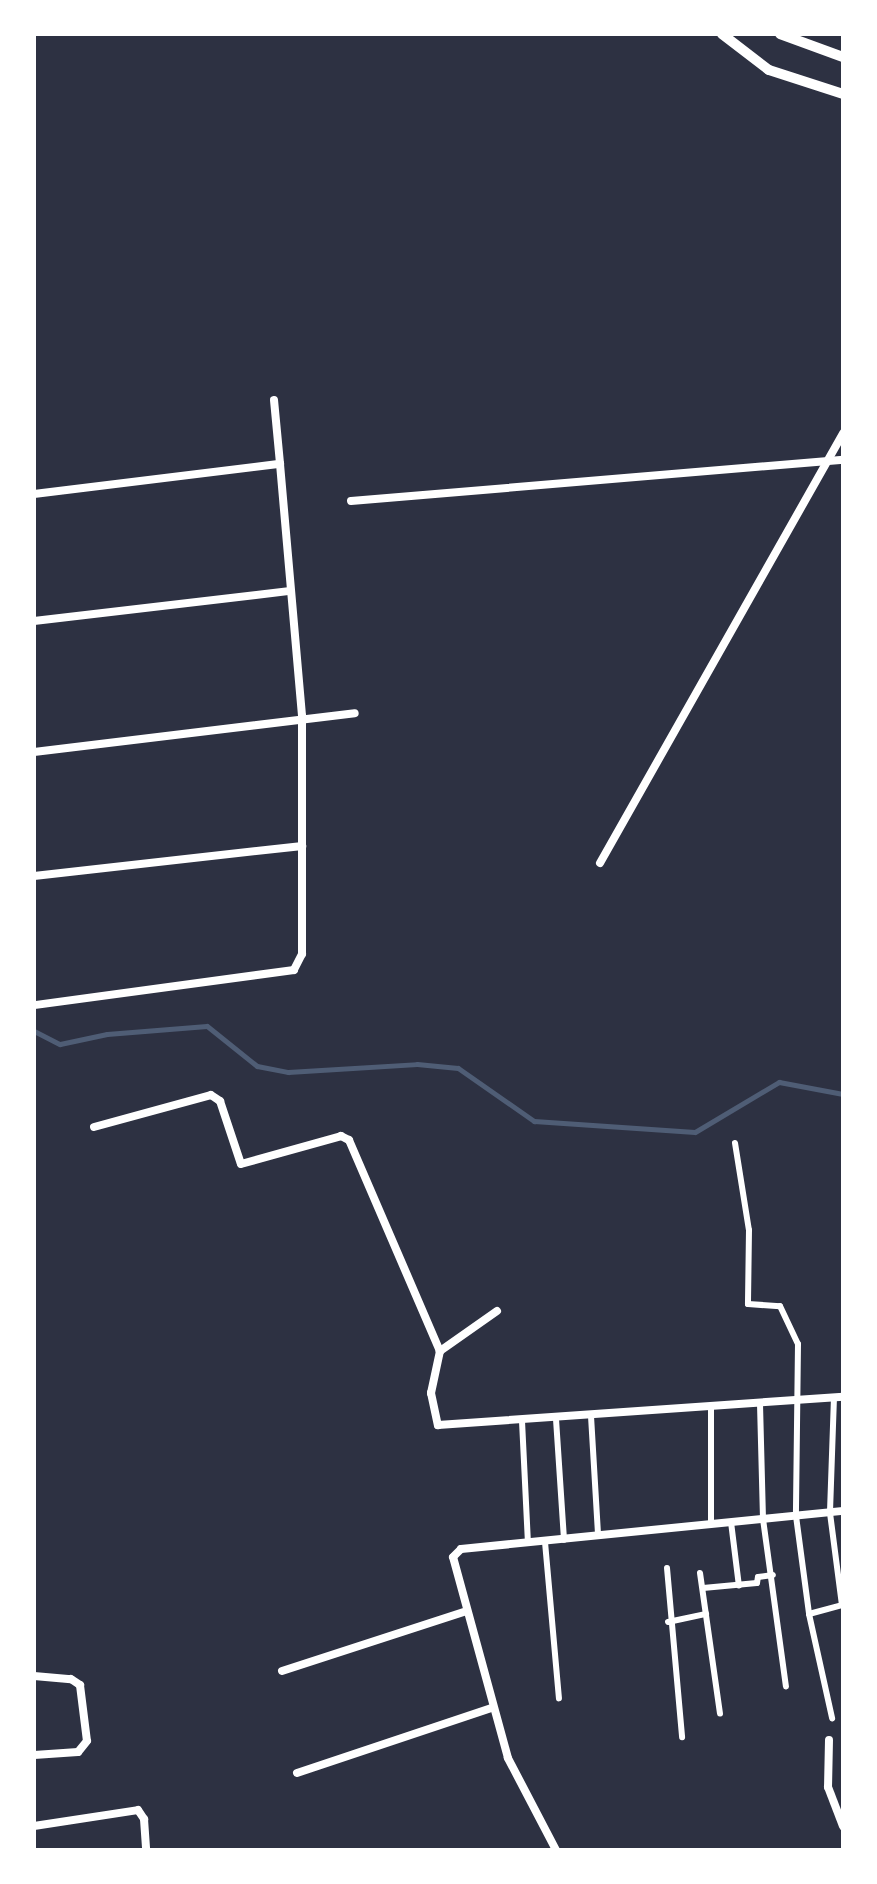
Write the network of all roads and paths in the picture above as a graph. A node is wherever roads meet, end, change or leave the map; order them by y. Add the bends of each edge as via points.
1 (722, 34) edge
2 (780, 34) edge
3 (843, 57) edge
4 (843, 94) edge
5 (274, 400) dead end
6 (843, 433) edge
7 (843, 460) edge
8 (831, 461) junction
9 (280, 464) junction
10 (34, 494) edge
11 (351, 501) dead end
12 (290, 591) junction
13 (34, 621) edge
14 (355, 713) dead end
15 (302, 716) junction
16 (34, 752) edge
17 (302, 846) junction
18 (600, 863) dead end
19 (34, 876) edge
20 (34, 1005) edge
21 (94, 1127) dead end
22 (735, 1143) dead end
23 (497, 1311) dead end
24 (440, 1351) junction
25 (839, 1397) edge
26 (799, 1401) junction
27 (760, 1404) junction
28 (711, 1407) junction
29 (591, 1416) junction
30 (556, 1419) junction
31 (522, 1421) junction
32 (843, 1511) edge
33 (830, 1513) junction
34 (796, 1516) junction
35 (763, 1519) junction
36 (731, 1522) junction
37 (711, 1524) junction
38 (598, 1535) junction
39 (564, 1540) junction
40 (545, 1542) junction
41 (528, 1543) junction
42 (667, 1568) dead end
43 (700, 1573) dead end
44 (773, 1575) junction
45 (739, 1586) junction
46 (703, 1588) junction
47 (843, 1605) edge
48 (464, 1612) junction
49 (706, 1614) junction
50 (809, 1614) junction
51 (668, 1622) junction
52 (282, 1671) dead end
53 (34, 1676) edge
54 (786, 1686) dead end
55 (559, 1698) dead end
56 (491, 1708) junction
57 (720, 1714) dead end
58 (832, 1718) dead end
59 (682, 1737) dead end
60 (829, 1740) dead end
61 (34, 1755) edge
62 (297, 1773) dead end
63 (34, 1826) edge
64 (843, 1826) edge
65 (146, 1850) edge
66 (556, 1850) edge

1 - 4 street via 769,70
2 - 3 street
5 - 9 street
6 - 8 street
7 - 8 street
8 - 11 street
8 - 18 street via 791,519
9 - 10 street
9 - 12 street
12 - 13 street
12 - 15 street
14 - 15 street
15 - 16 street
15 - 17 street
17 - 19 street
17 - 20 street via 302,954 294,970
21 - 24 street via 211,1095 220,1101 241,1164 341,1136 349,1140
22 - 26 street via 749,1230 748,1304 780,1306 798,1344
23 - 24 street
24 - 31 street via 431,1393 434,1418 446,1426
25 - 26 street
25 - 33 street
26 - 27 street
26 - 34 street
27 - 28 street
27 - 35 street
28 - 29 street
28 - 37 street
29 - 30 street
29 - 38 street
30 - 31 street
30 - 39 street
31 - 41 street
32 - 33 street
33 - 34 street
33 - 47 street
34 - 35 street
34 - 50 street
35 - 36 street
35 - 44 street
36 - 37 street
36 - 45 street
37 - 38 street
38 - 39 street
39 - 40 street
40 - 41 street
40 - 55 street
41 - 48 street via 461,1549 453,1557
42 - 51 street
43 - 46 street
44 - 45 street
44 - 54 street
45 - 46 street
46 - 49 street
47 - 50 street
48 - 52 street
48 - 56 street
49 - 51 street
49 - 57 street
50 - 58 street
51 - 59 street
53 - 61 street via 71,1679 80,1685 84,1748
56 - 62 street
56 - 66 street via 513,1770
60 - 64 street via 828,1787
63 - 65 street via 138,1810 144,1819

